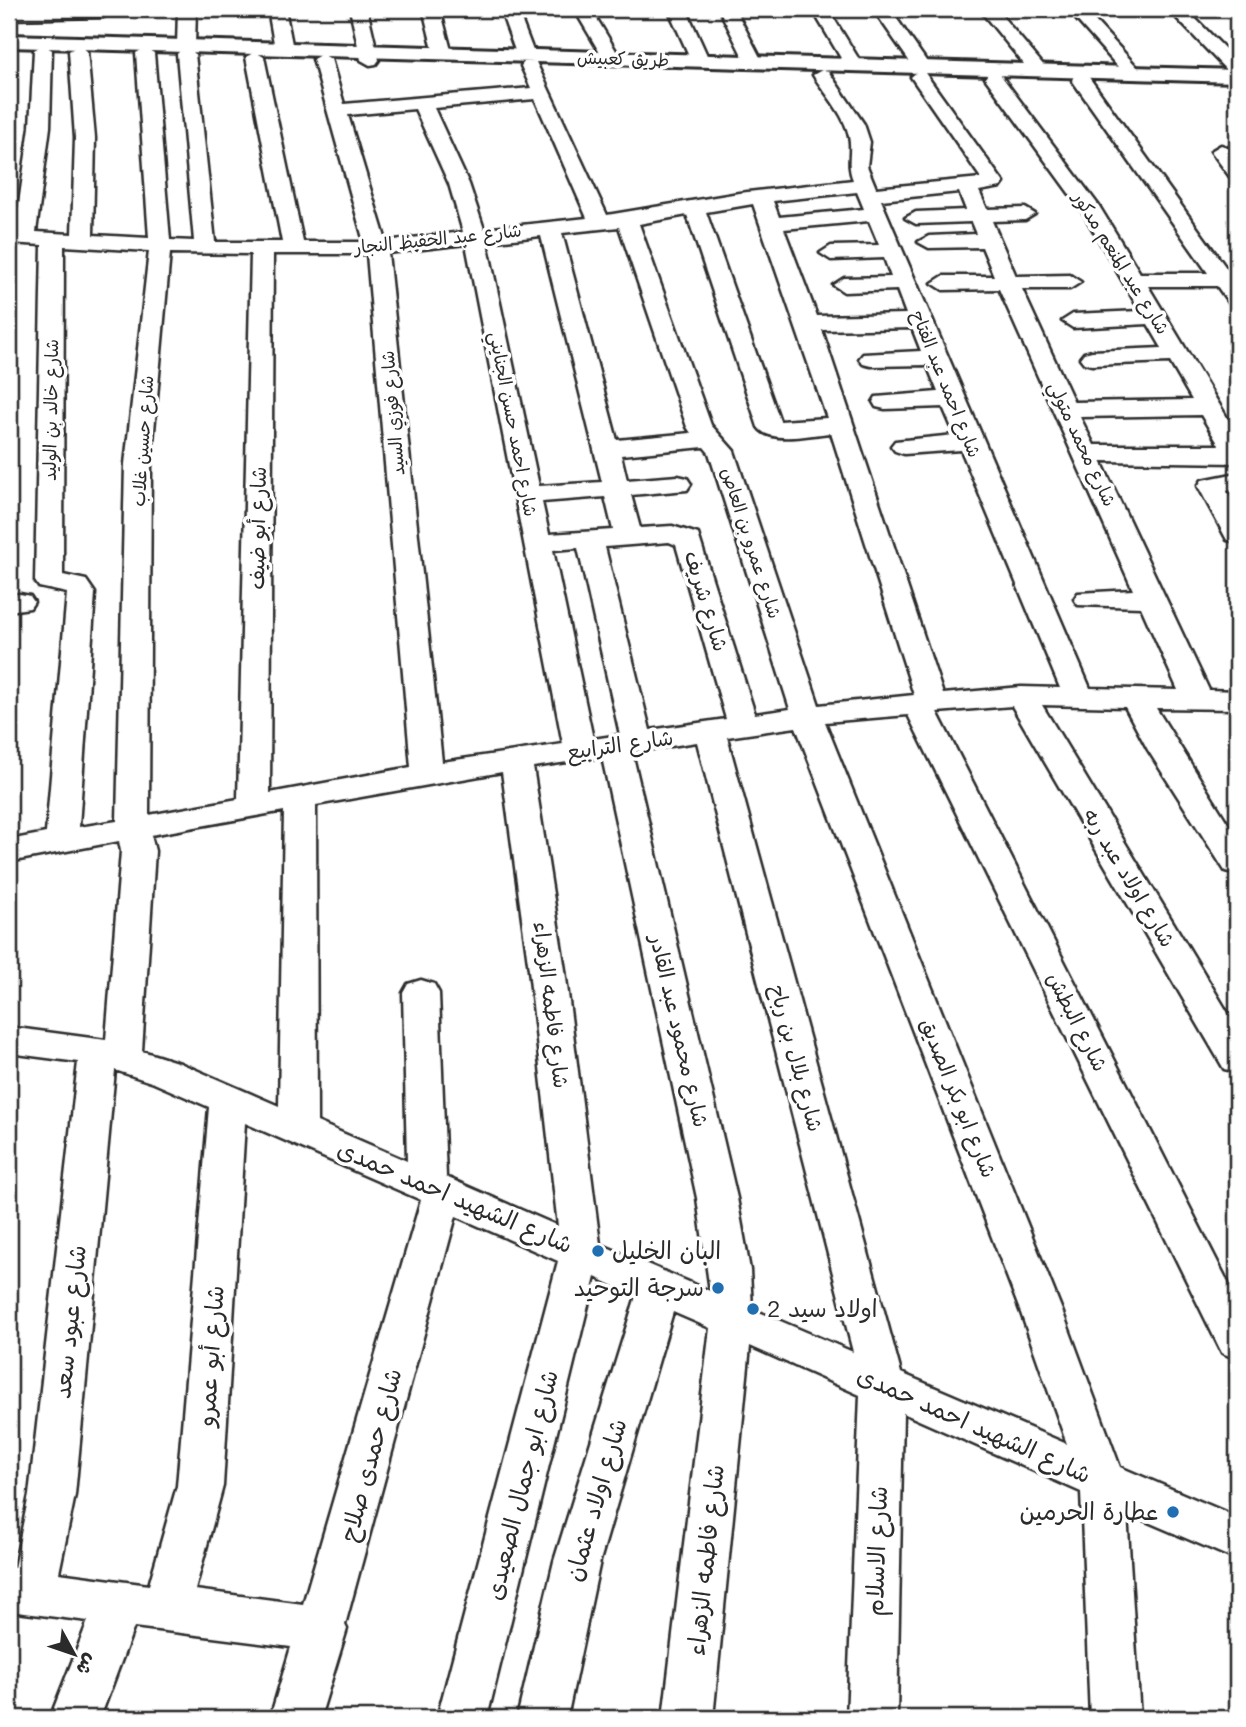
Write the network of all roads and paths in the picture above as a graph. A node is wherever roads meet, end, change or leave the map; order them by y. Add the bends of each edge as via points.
1 (187, 9) edge
2 (276, 9) edge
3 (358, 9) edge
4 (431, 9) edge
5 (508, 9) edge
6 (583, 9) edge
7 (677, 9) edge
8 (727, 9) edge
9 (820, 9) edge
10 (883, 9) edge
11 (987, 9) edge
12 (1075, 9) edge
13 (1177, 9) edge
14 (103, 10) edge
15 (9, 14) edge
16 (9, 41) edge
17 (88, 47) junction
18 (9, 49) edge
19 (284, 49) junction
20 (43, 50) junction
21 (186, 50) junction
22 (145, 53) junction
23 (443, 54) junction
24 (369, 56) junction
25 (255, 57) junction
26 (322, 59) junction
27 (612, 59) junction
28 (528, 61) junction
29 (701, 62) junction
30 (754, 63) junction
31 (855, 66) junction
32 (1039, 71) junction
33 (891, 72) junction
34 (921, 72) junction
35 (1133, 73) junction
36 (1237, 74) edge
37 (822, 75) junction
38 (994, 78) junction
39 (1081, 80) junction
40 (1237, 83) edge
41 (542, 93) junction
42 (422, 103) junction
43 (340, 110) junction
44 (1221, 151) dead end
45 (1237, 173) edge
46 (967, 187) junction
47 (761, 197) junction
48 (695, 209) junction
49 (1025, 214) dead end
50 (877, 216) junction
51 (979, 216) junction
52 (916, 218) dead end
53 (627, 219) junction
54 (598, 222) junction
55 (772, 224) junction
56 (550, 228) junction
57 (475, 236) junction
58 (17, 238) edge
59 (53, 239) junction
60 (990, 240) junction
61 (82, 241) junction
62 (929, 242) dead end
63 (828, 245) dead end
64 (160, 246) junction
65 (205, 248) junction
66 (377, 248) junction
67 (294, 249) junction
68 (262, 250) junction
69 (1224, 279) junction
70 (1133, 280) junction
71 (1070, 282) dead end
72 (904, 283) junction
73 (943, 283) dead end
74 (1008, 283) junction
75 (844, 285) dead end
76 (1237, 298) edge
77 (1155, 317) junction
78 (920, 321) junction
79 (1073, 321) dead end
80 (808, 323) junction
81 (1178, 355) junction
82 (935, 358) junction
83 (1091, 358) dead end
84 (871, 359) dead end
85 (952, 399) junction
86 (885, 402) dead end
87 (1209, 407) junction
88 (1068, 410) junction
89 (841, 425) junction
90 (709, 439) junction
91 (970, 442) junction
92 (904, 446) dead end
93 (607, 449) junction
94 (1087, 453) junction
95 (1237, 454) edge
96 (1237, 481) edge
97 (678, 484) dead end
98 (617, 488) junction
99 (527, 495) junction
100 (1237, 534) edge
101 (629, 538) junction
102 (590, 540) junction
103 (537, 543) junction
104 (1152, 598) junction
105 (1088, 599) dead end
106 (1078, 695) junction
107 (1021, 696) junction
108 (1136, 699) junction
109 (1199, 700) junction
110 (1237, 701) edge
111 (924, 703) junction
112 (807, 716) junction
113 (727, 729) junction
114 (611, 746) junction
115 (516, 760) junction
116 (427, 774) junction
117 (300, 798) junction
118 (254, 806) junction
119 (133, 830) junction
120 (62, 842) junction
121 (9, 851) edge
122 (1237, 863) edge
123 (421, 993) dead end
124 (9, 1040) edge
125 (111, 1055) junction
126 (1237, 1059) edge
127 (228, 1099) junction
128 (298, 1129) junction
129 (435, 1187) junction
130 (581, 1251) junction
131 (660, 1285) junction
132 (732, 1318) junction
133 (1237, 1341) edge
134 (882, 1383) junction
135 (1103, 1482) junction
136 (1237, 1539) edge
137 (20, 1590) edge
138 (119, 1602) junction
139 (166, 1609) junction
140 (323, 1629) junction
141 (75, 1718) edge
142 (295, 1718) edge
143 (462, 1718) edge
144 (542, 1718) edge
145 (688, 1718) edge
146 (872, 1718) edge
147 (1115, 1718) edge

1 - 21 street
2 - 19 street
3 - 24 street
4 - 23 street
5 - 28 street
6 - 27 street
7 - 29 street
8 - 30 street
9 - 31 street
10 - 34 street
11 - 32 street
12 - 35 street
13 - 36 street
14 - 15 street
14 - 17 street
16 - 17 street, طريق كعبيش
17 - 20 street, طريق كعبيش
17 - 21 street, طريق كعبيش
17 - 22 street, طريق كعبيش
17 - 61 street
18 - 20 street, طريق كعبيش
19 - 21 street, طريق كعبيش
19 - 24 street, طريق كعبيش
20 - 58 street via 40,127
21 - 22 street, طريق كعبيش
21 - 25 street, طريق كعبيش
21 - 65 street
22 - 64 street, شارع حسين غلاب
23 - 24 street, طريق كعبيش
23 - 28 street, طريق كعبيش
24 - 26 street, طريق كعبيش
24 - 28 street, طريق كعبيش
25 - 26 street, طريق كعبيش
25 - 67 street
26 - 43 street, شارع فوزي السيد
27 - 28 street, طريق كعبيش
27 - 29 street, طريق كعبيش
28 - 37 street, طريق كعبيش
28 - 41 street
29 - 30 street, طريق كعبيش
30 - 31 street, طريق كعبيش
31 - 33 street, طريق كعبيش
32 - 34 street, طريق كعبيش
32 - 35 street, طريق كعبيش
33 - 34 street, طريق كعبيش
33 - 37 street, طريق كعبيش
34 - 38 street, طريق كعبيش
34 - 46 street via 994,180
35 - 36 street, طريق كعبيش
37 - 50 street, شارع احمد عبد الفتاح via 857,133 857,166
38 - 39 street, طريق كعبيش
38 - 70 street, شارع عبد المنعم مدكور via 1092,211
39 - 40 street, طريق كعبيش
39 - 69 street
41 - 42 street
41 - 54 street
42 - 43 street
42 - 57 street, شارع احمد حسن الجنايني via 459,184
43 - 66 street, شارع فوزي السيد
44 - 45 street
46 - 50 street
46 - 51 street, شارع محمد متولي
47 - 48 street, شارع عبد الحفيظ النجار
47 - 50 street, شارع عبد الحفيظ النجار
47 - 55 street, شارع البطش
48 - 53 street, شارع عبد الحفيظ النجار
48 - 89 street via 771,427
49 - 51 street
50 - 55 street
50 - 63 street
50 - 72 street, شارع احمد عبد الفتاح
51 - 52 street
51 - 60 street, شارع محمد متولي
53 - 54 street, شارع عبد الحفيظ النجار
53 - 90 street, شارع عمرو بن العاص via 699,428
54 - 56 street, شارع عبد الحفيظ النجار
55 - 80 street, شارع البطش
56 - 57 street, شارع عبد الحفيظ النجار
56 - 93 street
57 - 66 street, شارع عبد الحفيظ النجار
57 - 99 street, شارع احمد حسن الجنايني
58 - 59 street, شارع عبد الحفيظ النجار
59 - 61 street, شارع عبد الحفيظ النجار
59 - 120 street, شارع خالد بن الوليد via 49,581 76,586 80,593
60 - 62 street
60 - 74 street, شارع محمد متولي
61 - 64 street, شارع عبد الحفيظ النجار
64 - 65 street, شارع عبد الحفيظ النجار
64 - 119 street, شارع حسين غلاب via 138,464
65 - 68 street, شارع عبد الحفيظ النجار
66 - 67 street, شارع عبد الحفيظ النجار
66 - 116 street, شارع فوزي السيد
67 - 68 street, شارع عبد الحفيظ النجار
68 - 118 street, شارع أبو ضيف
69 - 70 street
69 - 76 street
70 - 77 street, شارع عبد المنعم مدكور
71 - 74 street
72 - 75 street
72 - 78 street, شارع احمد عبد الفتاح
73 - 74 street
74 - 88 street, شارع محمد متولي
77 - 79 street
77 - 81 street, شارع عبد المنعم مدكور
78 - 80 street
78 - 82 street, شارع احمد عبد الفتاح
80 - 89 street, شارع البطش
81 - 83 street
81 - 87 street, شارع عبد المنعم مدكور
82 - 84 street
82 - 85 street, شارع احمد عبد الفتاح
85 - 86 street
85 - 91 street, شارع احمد عبد الفتاح
87 - 88 street
87 - 95 street, شارع عبد المنعم مدكور
88 - 94 street, شارع محمد متولي
89 - 111 street, شارع البطش
90 - 93 street
90 - 112 street, شارع عمرو بن العاص via 720,451
91 - 92 street
91 - 106 street, شارع احمد عبد الفتاح
93 - 98 street
94 - 95 street
94 - 104 street, شارع محمد متولي
96 - 100 street via 1211,486
97 - 98 street
98 - 99 street
98 - 101 street
99 - 103 street, شارع احمد حسن الجنايني
101 - 102 street, شارع شريف
101 - 113 street, شارع شريف via 677,534 688,540
102 - 103 street, شارع شريف
102 - 114 street
103 - 114 street, شارع احمد حسن الجنايني
104 - 105 street
104 - 109 street, شارع محمد متولي
106 - 107 street, شارع الترابيع
106 - 108 street, شارع الترابيع
107 - 111 street, شارع الترابيع
107 - 126 street, شارع اولاد عبد ربه
108 - 109 street, شارع الترابيع
108 - 122 street
109 - 110 street, شارع الترابيع
111 - 112 street, شارع الترابيع
111 - 133 street, شارع البطش
112 - 113 street, شارع الترابيع
112 - 135 street, شارع ابو بكر الصديق via 1033,1288
113 - 114 street, شارع الترابيع
113 - 134 street, شارع بلال بن رباح
114 - 115 street, شارع الترابيع
114 - 132 street, شارع محمود عبد القادر via 725,1239
115 - 116 street, شارع الترابيع
115 - 130 street, شارع فاطمه الزهراء
116 - 117 street, شارع الترابيع
117 - 118 street, شارع الترابيع
117 - 128 street
118 - 119 street, شارع الترابيع
119 - 120 street, شارع الترابيع
119 - 125 street, شارع حسين غلاب via 138,851
120 - 121 street, شارع الترابيع
123 - 129 street, شارع حمدى صلاح
124 - 125 street, شارع الشهيد احمد حمدى
125 - 127 street, شارع الشهيد احمد حمدى
125 - 137 street, شارع عبود سعد via 52,1495
127 - 128 street, شارع الشهيد احمد حمدى
127 - 139 street, شارع أبو عمرو via 200,1486
128 - 129 street, شارع الشهيد احمد حمدى
129 - 130 street, شارع الشهيد احمد حمدى
129 - 140 street, شارع حمدى صلاح
130 - 131 street, شارع الشهيد احمد حمدى
130 - 143 street, شارع ابو جمال الصعيدى
131 - 132 street, شارع الشهيد احمد حمدى
131 - 144 street, شارع اولاد عثمان via 577,1561
132 - 134 street, شارع الشهيد احمد حمدى
132 - 145 street, شارع فاطمه الزهراء
134 - 135 street, شارع الشهيد احمد حمدى
134 - 146 street, شارع الاسلام
135 - 136 street, شارع الشهيد احمد حمدى
135 - 147 street
137 - 138 street
138 - 139 street
138 - 141 street
139 - 140 street
140 - 142 street, شارع حمدى صلاح

